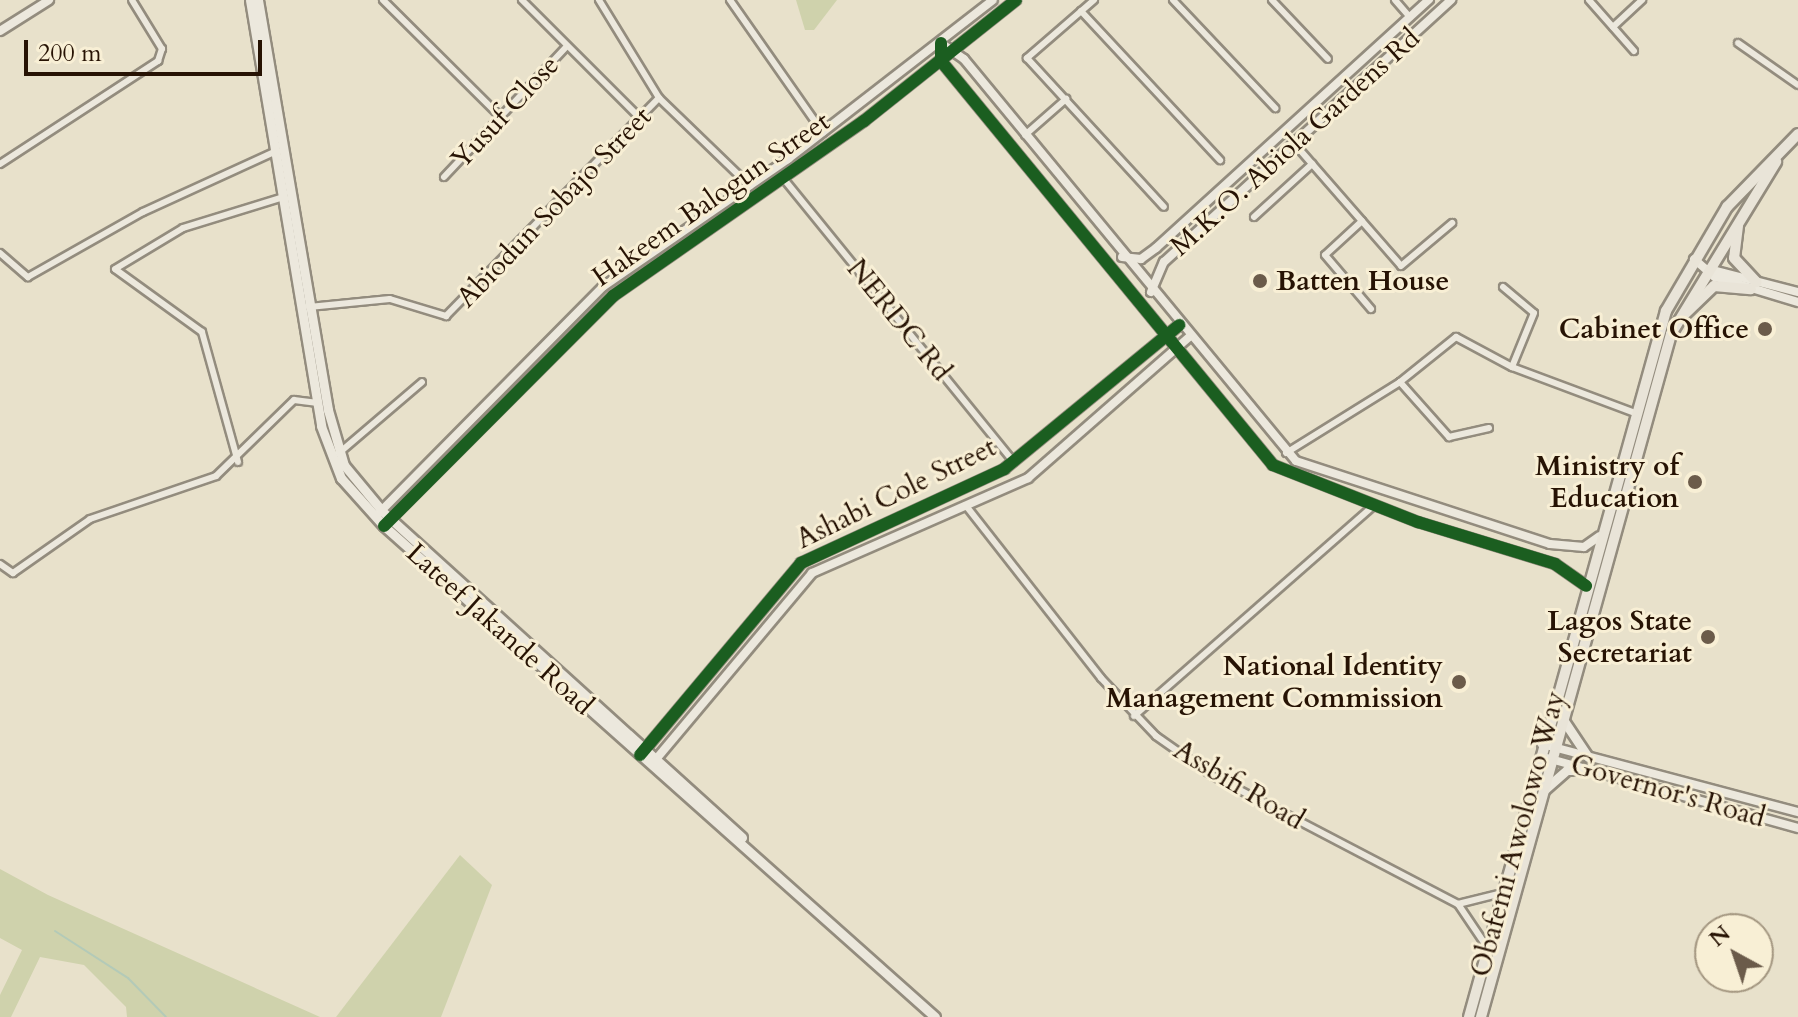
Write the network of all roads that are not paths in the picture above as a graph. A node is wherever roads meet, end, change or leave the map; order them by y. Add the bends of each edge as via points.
1 (49, 0) edge
2 (132, 0) edge
3 (250, 0) edge
4 (258, 0) edge
5 (383, 0) edge
6 (522, 0) edge
7 (599, 0) edge
8 (730, 0) edge
9 (993, 0) edge
10 (1016, 0) edge
11 (1094, 0) edge
12 (1173, 0) edge
13 (1272, 0) edge
14 (1395, 0) edge
15 (1429, 0) edge
16 (1451, 0) edge
17 (1589, 0) edge
18 (1642, 0) edge
19 (1081, 11) junction
20 (1410, 17) junction
21 (1613, 27) junction
22 (0, 31) edge
23 (941, 43) junction
24 (1738, 43) dead end
25 (566, 47) junction
26 (955, 50) junction
27 (1634, 51) dead end
28 (1328, 59) dead end
29 (941, 61) junction
30 (1355, 68) junction
31 (1364, 79) junction
32 (1798, 85) edge
33 (992, 94) junction
34 (659, 98) junction
35 (1066, 99) junction
36 (977, 106) junction
37 (1275, 108) dead end
38 (500, 116) junction
39 (640, 118) junction
40 (823, 133) junction
41 (1798, 134) edge
42 (1025, 135) junction
43 (1293, 142) junction
44 (276, 151) junction
45 (1220, 160) dead end
46 (0, 164) edge
47 (1312, 164) junction
48 (444, 177) dead end
49 (783, 178) junction
50 (750, 186) junction
51 (1754, 193) junction
52 (284, 197) junction
53 (1164, 207) dead end
54 (1254, 217) dead end
55 (1362, 221) junction
56 (1452, 223) dead end
57 (689, 226) junction
58 (696, 238) junction
59 (0, 253) edge
60 (1693, 256) junction
61 (1121, 257) junction
62 (1704, 269) junction
63 (1754, 285) junction
64 (1676, 286) junction
65 (1503, 287) dead end
66 (1151, 292) junction
67 (1798, 292) edge
68 (1798, 302) edge
69 (309, 307) junction
70 (1371, 309) dead end
71 (1179, 325) junction
72 (1671, 334) junction
73 (1166, 335) junction
74 (1189, 337) junction
75 (1177, 348) junction
76 (1512, 367) junction
77 (1125, 371) junction
78 (422, 382) dead end
79 (1400, 382) junction
80 (1136, 383) junction
81 (318, 403) junction
82 (1635, 413) junction
83 (471, 420) junction
84 (1489, 428) dead end
85 (479, 430) junction
86 (339, 453) junction
87 (1286, 453) junction
88 (238, 462) junction
89 (1014, 462) junction
90 (1373, 506) junction
91 (967, 507) junction
92 (379, 514) junction
93 (388, 522) junction
94 (1600, 536) junction
95 (1528, 538) junction
96 (1523, 553) junction
97 (0, 564) edge
98 (1586, 586) junction
99 (1564, 709) junction
100 (676, 710) junction
101 (1134, 716) junction
102 (688, 720) junction
103 (1546, 751) junction
104 (643, 752) junction
105 (1588, 757) junction
106 (654, 761) junction
107 (1593, 770) junction
108 (1538, 802) junction
109 (1798, 812) edge
110 (1798, 828) edge
111 (1502, 893) junction
112 (1458, 904) junction
113 (1487, 947) junction
114 (935, 1017) edge
115 (1469, 1017) edge
116 (1481, 1017) edge

1 - 22 street
2 - 46 street via 162,49 158,61
3 - 44 main road, Lateef Jakande Road
4 - 69 main road, Lateef Jakande Road
5 - 38 street
6 - 25 street
7 - 34 street, Hakeem Balogun Street
8 - 40 street
9 - 23 street, Hakeem Balogun Street
10 - 26 street, Hakeem Balogun Street
11 - 19 street
12 - 37 street
13 - 28 street
14 - 20 street
15 - 20 street, M.K.O. Abiola Gardens Rd
16 - 31 street, M.K.O. Abiola Gardens Rd
17 - 21 street
18 - 21 street
19 - 35 street via 1027,58
19 - 45 street
20 - 30 street, M.K.O. Abiola Gardens Rd
21 - 27 street
23 - 26 street
23 - 29 street
23 - 40 street, Hakeem Balogun Street
24 - 32 street
25 - 38 street, Yusuf Close
25 - 39 street
26 - 29 street, Hakeem Balogun Street
26 - 33 street
29 - 36 street
29 - 49 street, Hakeem Balogun Street
30 - 31 street
30 - 61 street, M.K.O. Abiola Gardens Rd via 1156,248 1141,259
31 - 43 street, M.K.O. Abiola Gardens Rd
33 - 36 street
33 - 42 street
34 - 39 street, Abiodun Sobajo Street
34 - 50 street, Hakeem Balogun Street
35 - 42 street
35 - 53 street
36 - 73 street
38 - 48 street, Yusuf Close
39 - 69 street, Abiodun Sobajo Street via 446,316 390,299
40 - 50 street, Hakeem Balogun Street
41 - 51 main road, Obafemi Awolowo Way
41 - 60 main road, Obafemi Awolowo Way via 1727,207
42 - 61 street
43 - 47 street
43 - 66 street, M.K.O. Abiola Gardens Rd via 1164,262
44 - 52 main road, Lateef Jakande Road
44 - 59 street via 143,212 44,272 28,277
47 - 54 street
47 - 55 street
49 - 58 street, Hakeem Balogun Street
49 - 89 street, NERDC Rd
50 - 57 street, Hakeem Balogun Street
51 - 62 main road, Obafemi Awolowo Way
51 - 63 main road via 1732,249
52 - 81 main road, Lateef Jakande Road
52 - 88 street via 183,228 115,269 202,332
55 - 56 street via 1401,266
55 - 70 street via 1325,255
57 - 58 street
57 - 83 street, Hakeem Balogun Street via 604,286
58 - 85 street, Hakeem Balogun Street via 596,311
60 - 62 street
60 - 64 main road, Obafemi Awolowo Way
61 - 66 street
62 - 63 street
62 - 64 street
62 - 72 main road, Obafemi Awolowo Way
63 - 67 street
63 - 68 street
63 - 72 main road via 1704,291
64 - 82 main road, Obafemi Awolowo Way
65 - 76 street via 1534,313
66 - 71 street
69 - 86 main road, Lateef Jakande Road
71 - 73 street, Ashabi Cole Street
71 - 74 street
72 - 99 main road, Obafemi Awolowo Way
73 - 75 street
73 - 77 street, Ashabi Cole Street
74 - 75 street, Ashabi Cole Street
74 - 87 street
75 - 80 street, Ashabi Cole Street
75 - 90 street via 1273,465
76 - 79 street via 1456,337
76 - 82 street
77 - 80 street
77 - 89 street, Ashabi Cole Street
78 - 86 street
79 - 84 street via 1449,437
79 - 87 street
80 - 91 street, Ashabi Cole Street via 1028,478
81 - 88 street via 294,400
81 - 92 main road, Lateef Jakande Road via 335,469
82 - 94 main road, Obafemi Awolowo Way
83 - 85 street
83 - 92 street, Hakeem Balogun Street
85 - 93 street, Hakeem Balogun Street
86 - 92 main road, Lateef Jakande Road
87 - 95 street
88 - 97 street via 90,519 13,573
89 - 100 street, Ashabi Cole Street via 801,563
90 - 96 street
90 - 101 street
91 - 101 street, Assbifi Road
91 - 102 street, Ashabi Cole Street via 812,573
92 - 93 main road, Lateef Jakande Road
93 - 104 main road, Lateef Jakande Road
94 - 95 street via 1573,548
94 - 98 main road, Obafemi Awolowo Way
95 - 96 street
96 - 98 street via 1567,570
98 - 103 main road, Obafemi Awolowo Way
99 - 103 main road, Obafemi Awolowo Way
99 - 105 main road via 1569,737
100 - 102 street
100 - 104 street, Ashabi Cole Street
101 - 112 street, Assbifi Road via 1213,776
102 - 106 street, Ashabi Cole Street
103 - 105 street, Governor's Road
103 - 107 street, Governor's Road
103 - 108 main road, Obafemi Awolowo Way
103 - 111 main road, Obafemi Awolowo Way
104 - 106 main road, Lateef Jakande Road
105 - 109 street, Governor's Road
106 - 114 main road, Lateef Jakande Road
107 - 108 main road via 1558,774
107 - 110 street, Governor's Road
108 - 116 main road, Obafemi Awolowo Way
111 - 112 street
111 - 113 main road, Obafemi Awolowo Way
112 - 113 street
113 - 115 main road, Obafemi Awolowo Way

